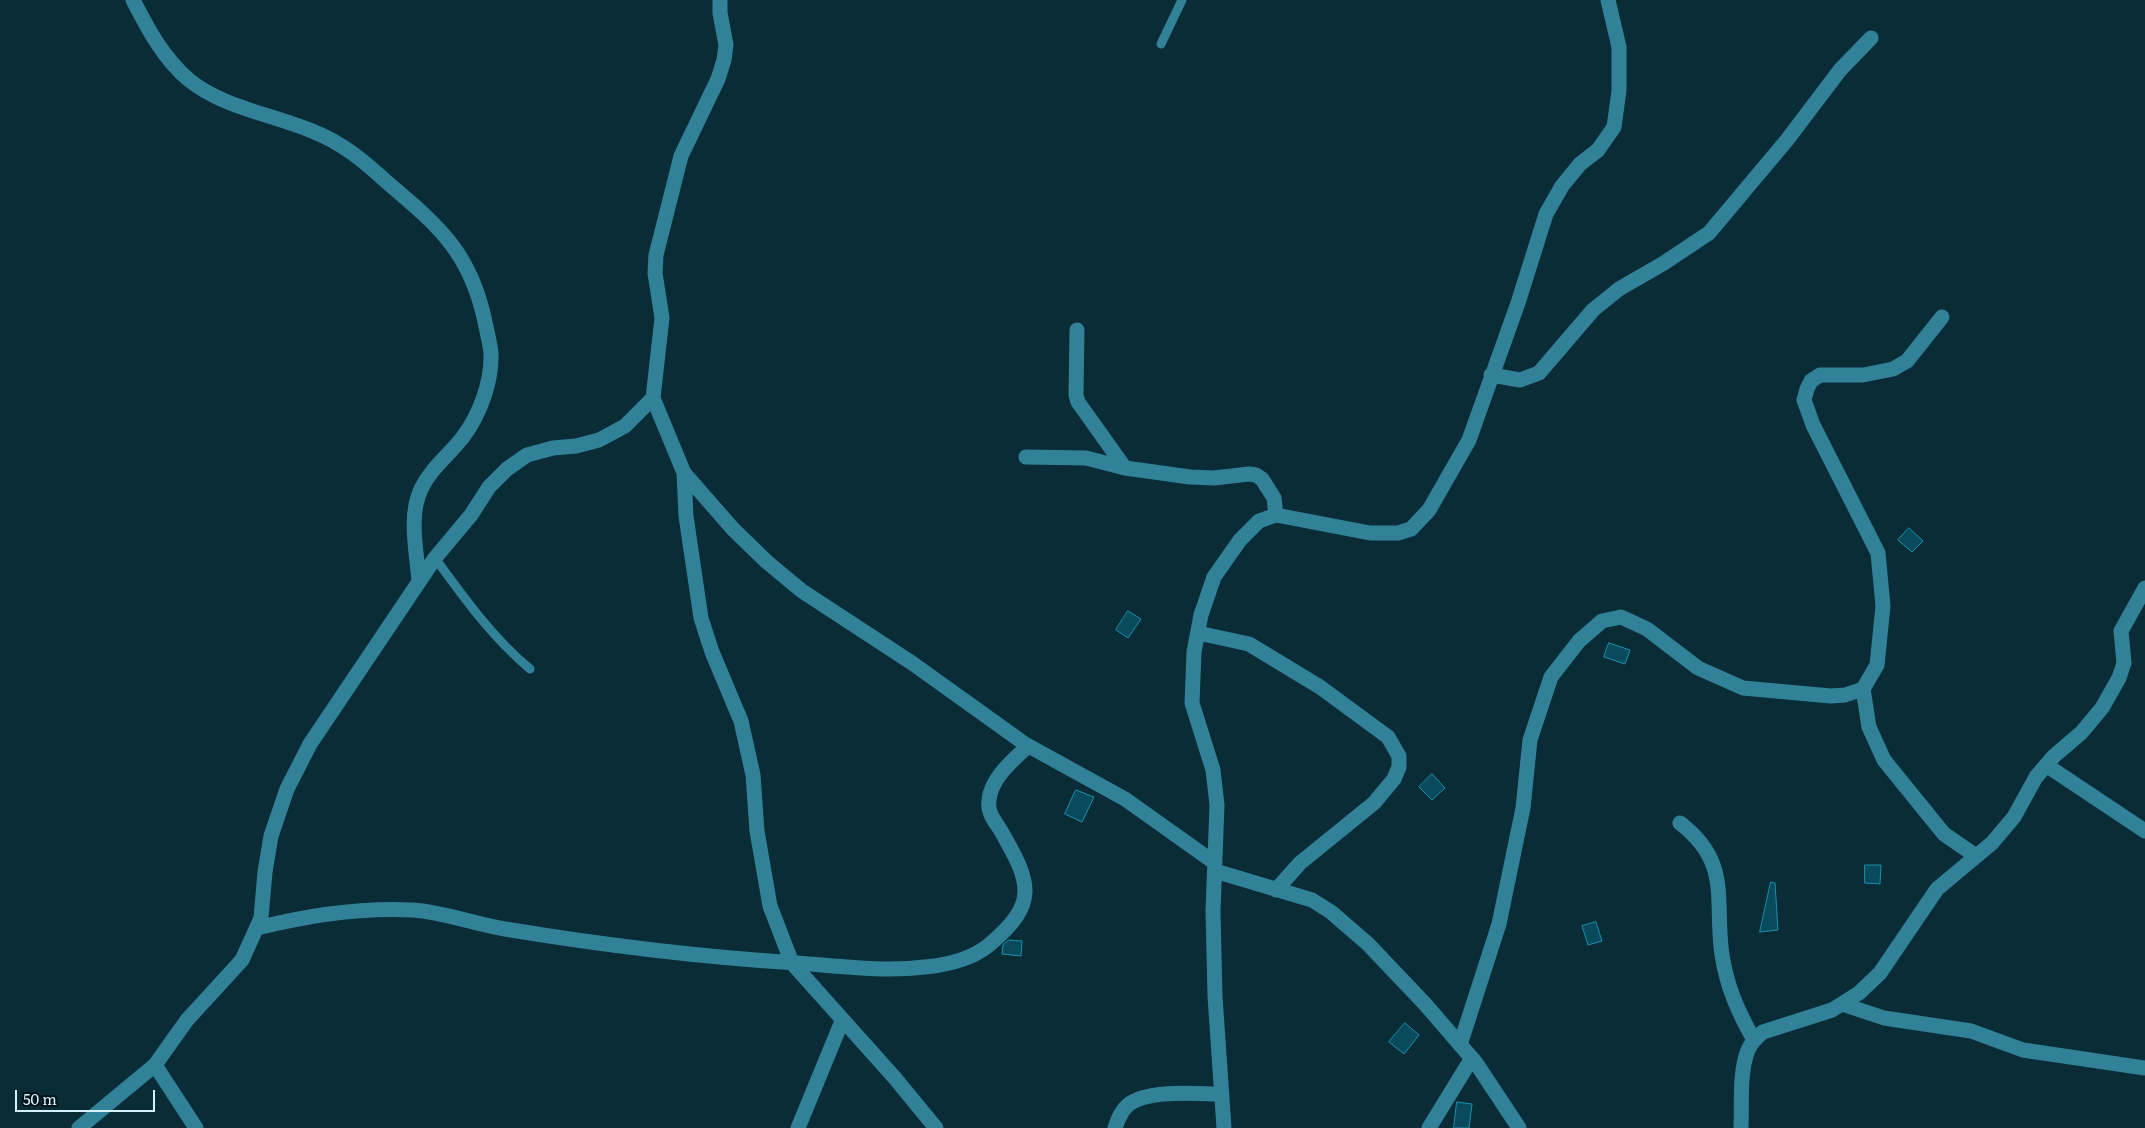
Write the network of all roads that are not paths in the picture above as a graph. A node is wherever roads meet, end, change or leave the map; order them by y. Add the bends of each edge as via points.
1 (133, 0) edge
2 (720, 0) edge
3 (1182, 0) edge
4 (1608, 0) edge
5 (1871, 38) dead end
6 (1161, 44) dead end
7 (1942, 316) dead end
8 (1077, 330) dead end
9 (1491, 375) junction
10 (653, 398) junction
11 (1026, 457) dead end
12 (1125, 468) junction
13 (684, 473) junction
14 (1276, 514) junction
15 (435, 558) junction
16 (419, 582) junction
17 (2145, 588) edge
18 (1198, 633) junction
19 (530, 669) dead end
20 (1863, 689) junction
21 (1028, 746) junction
22 (2046, 765) junction
23 (1680, 823) dead end
24 (2145, 831) edge
25 (1976, 856) junction
26 (1215, 867) junction
27 (1276, 890) junction
28 (258, 928) junction
29 (792, 963) junction
30 (1842, 1004) junction
31 (842, 1021) junction
32 (1754, 1040) junction
33 (1460, 1045) junction
34 (1472, 1058) junction
35 (155, 1065) junction
36 (2145, 1068) edge
37 (1222, 1094) junction
38 (78, 1128) edge
39 (196, 1128) edge
40 (798, 1128) edge
41 (936, 1128) edge
42 (1114, 1128) edge
43 (1224, 1128) edge
44 (1429, 1128) edge
45 (1519, 1128) edge
46 (1741, 1128) edge

1 - 16 street via 164,55 189,79 214,96 313,131 352,151 426,215 465,262 480,297 491,352 489,382 463,437 438,462 421,489 413,514
2 - 10 street via 726,45 724,60 681,156 656,255 655,273 662,318
3 - 6 lane
4 - 9 street via 1620,47 1620,91 1614,127 1598,150 1580,164 1562,186 1546,214
5 - 9 street via 1840,70 1787,140 1709,233 1620,289 1593,310 1539,373 1520,380
7 - 20 street via 1912,356 1894,369 1863,375 1820,375 1811,381 1804,400 1878,553 1884,606 1877,665
8 - 12 street via 1078,402
9 - 14 street via 1470,440 1430,510 1411,528 1398,534 1370,533
10 - 13 street
10 - 15 street via 625,426 599,440 527,454 520,459 489,488
11 - 12 street via 1086,458
12 - 14 street via 1198,477 1256,475 1274,498
13 - 21 street via 733,529 802,591 912,663
13 - 29 street via 686,516 701,618 741,721 753,775 757,831 770,906
14 - 18 street via 1259,521 1240,540 1214,577
15 - 16 street
15 - 19 lane via 486,627
16 - 28 street via 310,744 287,789 271,836
17 - 22 street via 2121,631 2124,663 2119,678 2102,708 2081,733
18 - 26 street via 1192,703 1213,770 1217,805
18 - 27 street via 1249,644 1320,687 1388,737 1399,756 1394,779 1374,803 1300,863
20 - 25 street via 1869,727 1884,760 1944,834
20 - 33 street via 1831,696 1742,688 1698,668 1647,629 1621,617 1602,620 1579,641 1551,677 1530,740 1523,808 1500,924
21 - 26 street via 1125,799
21 - 29 street via 993,785 989,800 990,813 1027,889 1023,906 1010,927 986,948 960,960 926,967 877,969
22 - 24 street
22 - 25 street via 2014,817
23 - 32 street via 1697,836 1710,857 1718,882 1722,953 1729,988
25 - 30 street via 1937,889 1880,973
26 - 27 street
26 - 37 street via 1215,986
27 - 33 street via 1312,900 1331,912 1368,944
28 - 29 street via 308,915 361,910 415,910 606,944 717,959
28 - 35 street via 242,960 187,1020
29 - 31 street
30 - 32 street via 1762,1032
30 - 36 street via 1884,1018 1971,1031 2023,1050
31 - 40 street
31 - 41 street
32 - 46 street via 1745,1061
33 - 34 street
34 - 44 street
34 - 45 street
35 - 38 street
35 - 39 street
37 - 42 street via 1141,1098 1120,1113
37 - 43 street

